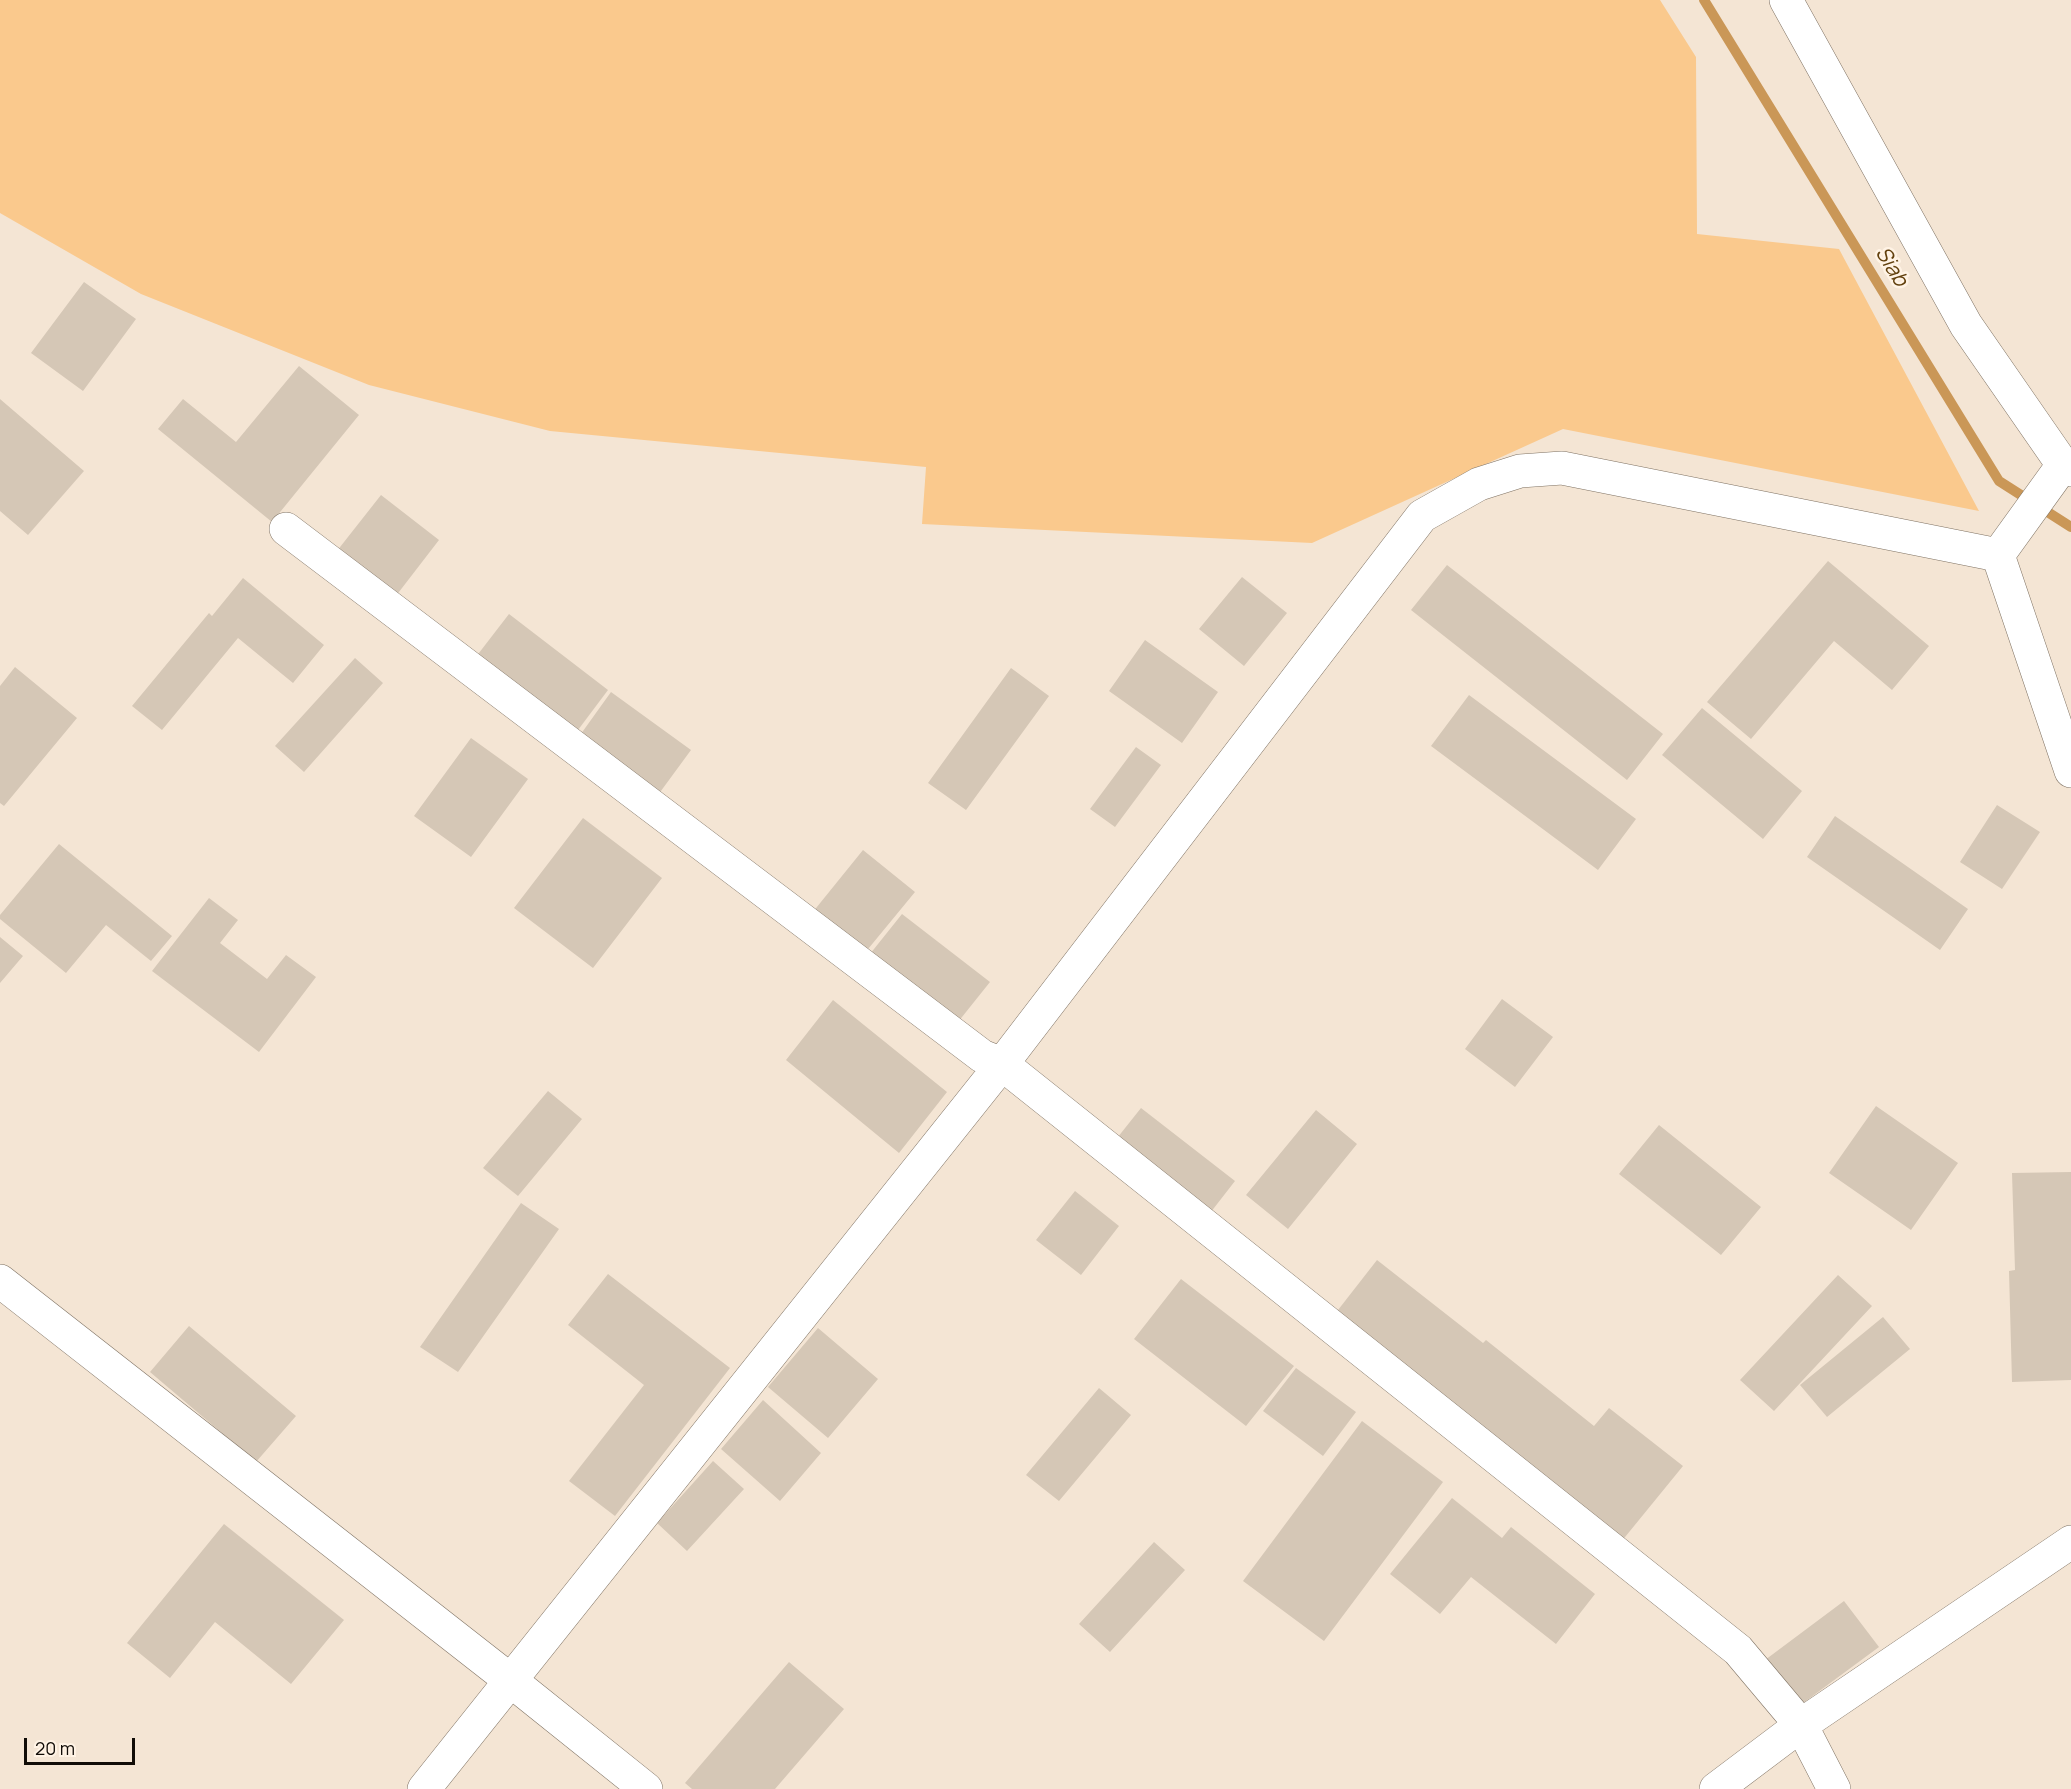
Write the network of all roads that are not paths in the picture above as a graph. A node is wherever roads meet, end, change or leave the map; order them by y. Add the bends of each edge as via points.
1 (1786, 0) edge
2 (2060, 474) edge
3 (286, 529) dead end
4 (2006, 545) junction
5 (2071, 771) edge
6 (1002, 1064) junction
7 (0, 1281) edge
8 (2071, 1542) edge
9 (510, 1680) junction
10 (1801, 1725) junction
11 (424, 1789) edge
12 (646, 1789) edge
13 (1716, 1789) edge
14 (1834, 1789) edge

1 - 2 street via 1966,325
2 - 4 street
3 - 6 street via 982,1056
4 - 5 street
4 - 6 street via 1562,468 1520,471 1479,484 1422,516
6 - 9 street
6 - 10 street via 1738,1650
7 - 9 street
8 - 10 street
9 - 11 street
9 - 12 street
10 - 13 street
10 - 14 street

